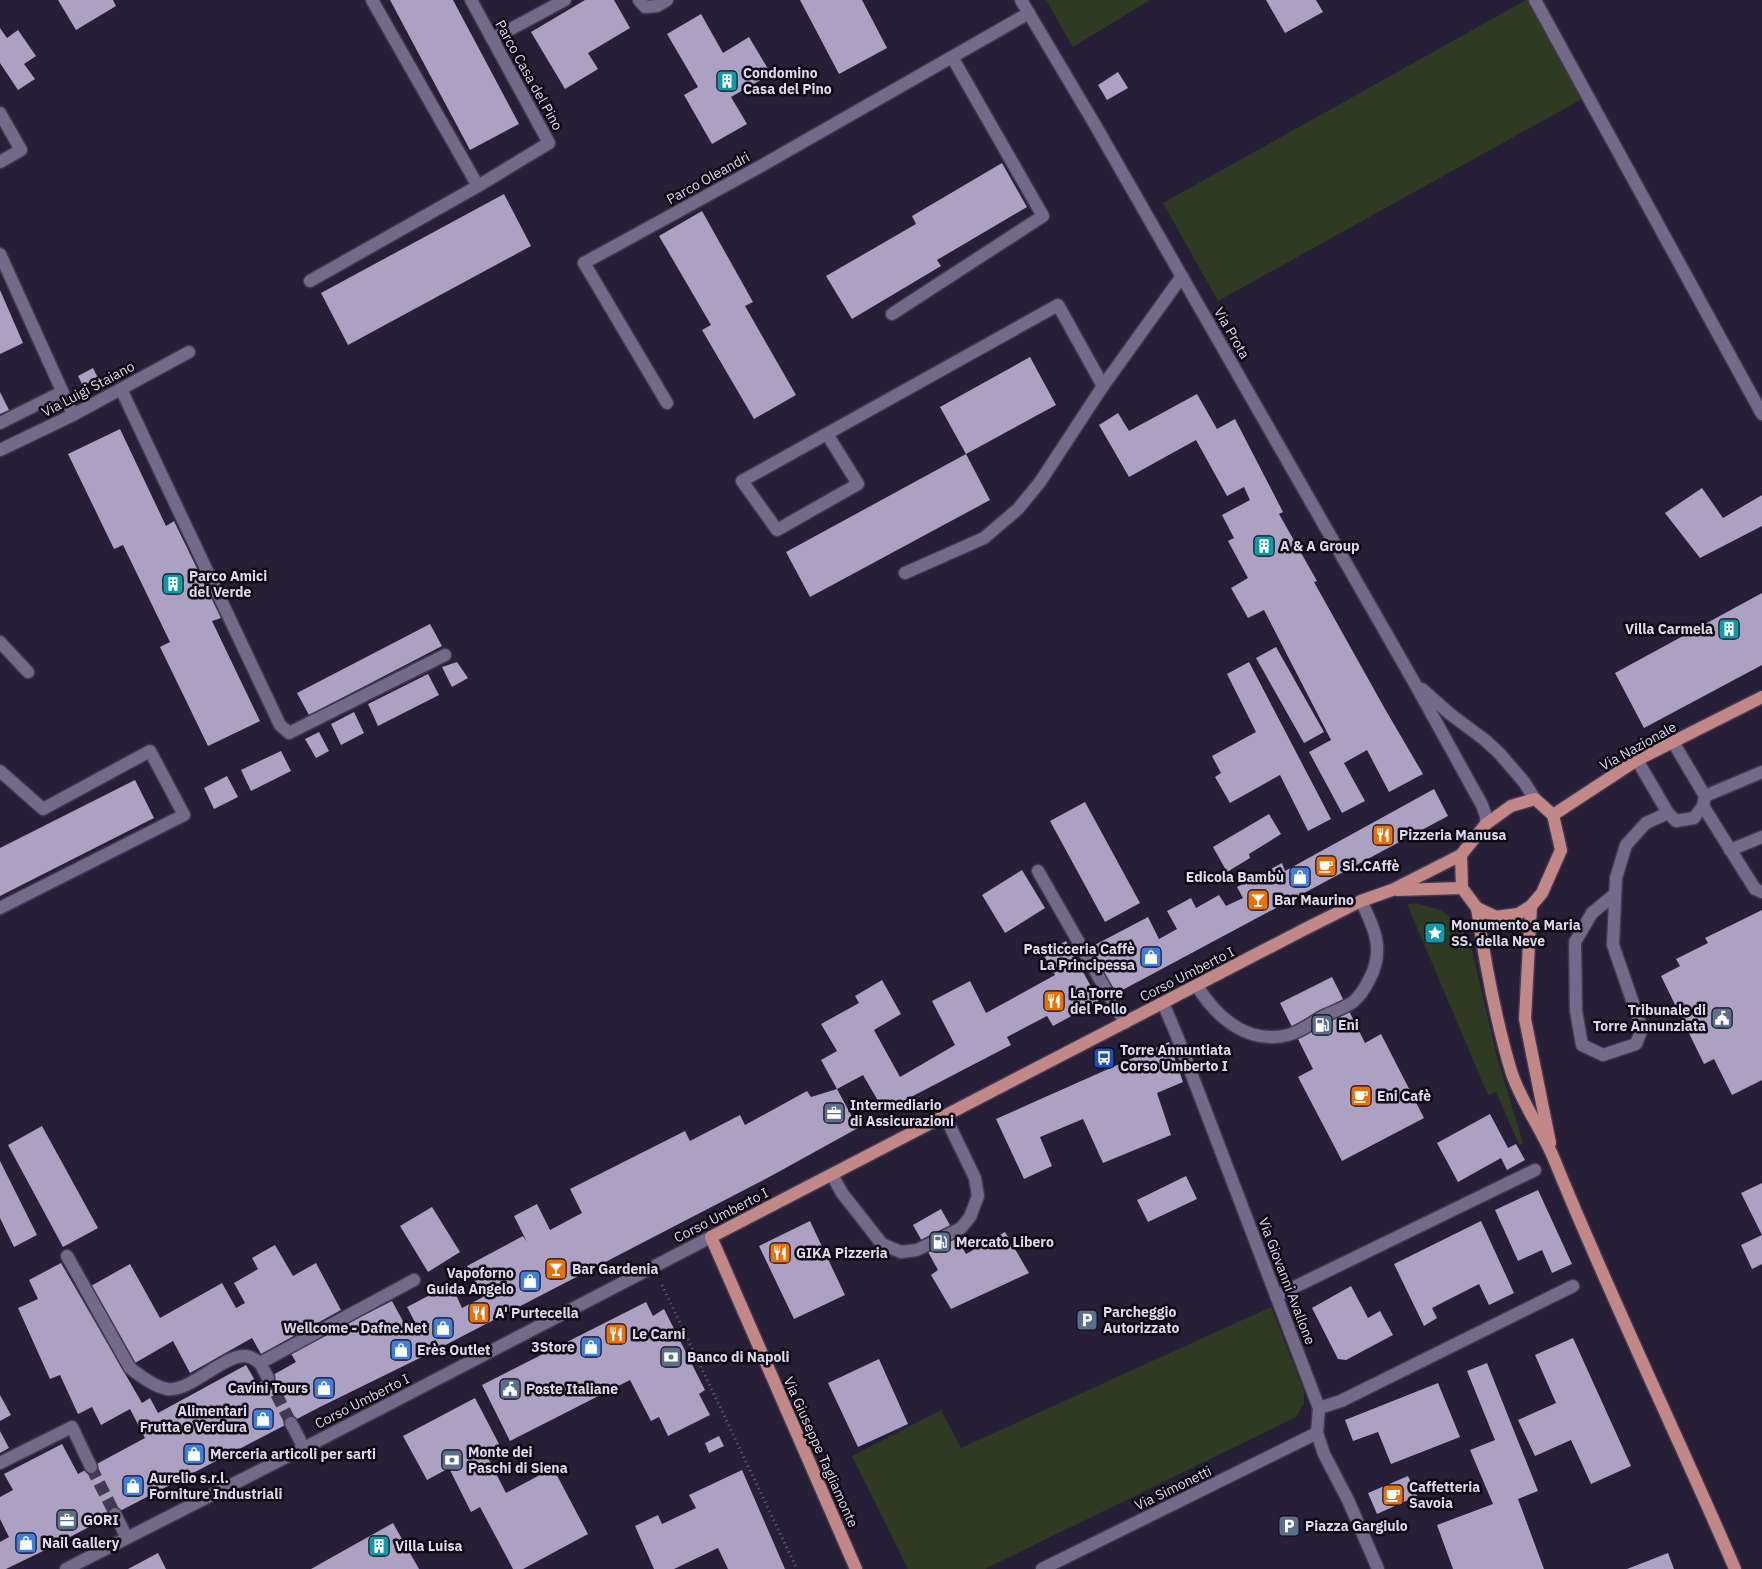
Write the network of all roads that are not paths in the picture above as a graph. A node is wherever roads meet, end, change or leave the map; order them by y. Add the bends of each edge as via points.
1 (372, 0) edge
2 (471, 0) edge
3 (565, 0) edge
4 (639, 0) edge
5 (667, 0) edge
6 (1021, 0) edge
7 (1535, 0) edge
8 (1029, 14) junction
9 (492, 39) junction
10 (952, 57) junction
11 (0, 113) edge
12 (0, 162) edge
13 (478, 186) junction
14 (0, 254) edge
15 (1182, 276) junction
16 (310, 281) dead end
17 (892, 314) dead end
18 (189, 352) dead end
19 (1103, 386) junction
20 (121, 389) junction
21 (62, 392) junction
22 (667, 402) dead end
23 (1762, 414) edge
24 (73, 415) junction
25 (0, 423) edge
26 (827, 434) junction
27 (0, 450) edge
28 (905, 573) dead end
29 (0, 642) edge
30 (445, 654) dead end
31 (28, 672) dead end
32 (1414, 682) junction
33 (1762, 697) edge
34 (1673, 742) junction
35 (1638, 760) junction
36 (0, 771) edge
37 (1762, 772) edge
38 (1535, 799) junction
39 (1704, 801) junction
40 (1668, 813) junction
41 (1553, 815) junction
42 (1486, 824) junction
43 (1762, 837) edge
44 (1730, 850) junction
45 (1461, 855) junction
46 (1038, 871) dead end
47 (1462, 888) junction
48 (1392, 890) junction
49 (1762, 892) edge
50 (1615, 894) junction
51 (1361, 901) junction
52 (1531, 906) junction
53 (0, 908) edge
54 (1477, 908) junction
55 (1197, 986) junction
56 (1162, 1003) junction
57 (1125, 1023) junction
58 (945, 1116) junction
59 (1552, 1156) junction
60 (1535, 1170) dead end
61 (832, 1175) junction
62 (711, 1236) junction
63 (67, 1256) dead end
64 (414, 1280) dead end
65 (1573, 1286) dead end
66 (1276, 1296) junction
67 (260, 1363) junction
68 (268, 1378) tunnel mouth
69 (1319, 1408) junction
70 (291, 1422) tunnel mouth
71 (1318, 1434) junction
72 (304, 1448) junction
73 (0, 1463) edge
74 (91, 1467) tunnel mouth
75 (115, 1514) tunnel mouth
76 (127, 1538) junction
77 (66, 1569) edge
78 (856, 1569) edge
79 (1042, 1569) edge
80 (1378, 1569) edge
81 (1735, 1569) edge

1 - 13 street
2 - 9 street, Parco Casa del Pino
3 - 9 street
4 - 5 street via 645,7
6 - 8 street, Via Prota
7 - 23 street
8 - 10 street, Parco Oleandri
8 - 15 street, Via Prota
9 - 13 street, Parco Casa del Pino via 549,143
10 - 17 street via 1043,216
10 - 22 street, Parco Oleandri via 584,263
11 - 12 street via 21,150
13 - 16 street, Parco Casa del Pino
14 - 21 street
15 - 19 street
15 - 32 street, Via Prota
18 - 20 street, Via Luigi Staiano
19 - 26 street via 1058,305
19 - 28 street via 1040,482 1018,509 984,538
20 - 24 street, Via Luigi Staiano
20 - 30 street via 280,725 289,733
21 - 24 street
21 - 25 street
24 - 27 street, Via Luigi Staiano
26 - 26 street via 742,481 777,530 858,484
29 - 31 street
32 - 38 street via 1500,754
32 - 42 street, Via Prota via 1482,805
33 - 34 main road, Via Nazionale
34 - 35 main road, Via Nazionale
34 - 39 street
35 - 40 street
35 - 41 main road, Via Nazionale
36 - 53 street via 43,809 150,752 184,815
37 - 39 street
38 - 41 main road
38 - 42 main road, Corso Umberto I via 1511,806
39 - 40 street via 1694,818 1676,821
39 - 44 street
40 - 50 street via 1646,823 1626,845 1616,878
41 - 52 main road via 1561,850 1542,894
42 - 45 main road, Corso Umberto I
43 - 44 street
44 - 49 street via 1755,889
45 - 47 main road
45 - 48 main road, Corso Umberto I
46 - 57 street
47 - 48 main road, Corso Umberto I
47 - 54 main road
48 - 51 main road, Corso Umberto I
50 - 50 street via 1613,945 1642,1029 1636,1044 1603,1054 1582,1045 1576,1011 1576,942 1592,913
51 - 55 main road, Corso Umberto I
51 - 55 street via 1373,924 1378,946 1375,970 1353,1001 1338,1010 1290,1034 1268,1038 1241,1030 1221,1016 1208,1004
52 - 54 main road via 1518,914 1496,917
52 - 59 main road via 1525,1019
54 - 59 main road via 1488,981 1512,1072 1524,1105
55 - 56 main road, Corso Umberto I
56 - 57 main road, Corso Umberto I
56 - 66 street, Via Giovanni Avallone
57 - 58 main road, Corso Umberto I
58 - 61 main road, Corso Umberto I
58 - 61 street via 975,1178 978,1196 970,1217 961,1228 917,1250 901,1252 882,1244
59 - 81 main road
60 - 66 street
61 - 62 main road, Corso Umberto I
62 - 72 street, Corso Umberto I
62 - 78 main road, Via Giuseppe Tagliamonte
63 - 67 street via 130,1368 141,1377 167,1389 180,1387 237,1356 248,1356
64 - 67 street
65 - 69 street via 1341,1401
66 - 69 street, Via Giovanni Avallone
67 - 68 street
69 - 71 street, Via Giovanni Avallone
70 - 72 street
71 - 79 street, Via Simonetti
71 - 80 street, Via Giovanni Avallone via 1324,1454
72 - 76 street, Corso Umberto I
73 - 74 street via 72,1427
75 - 76 street
76 - 77 street, Corso Umberto I

